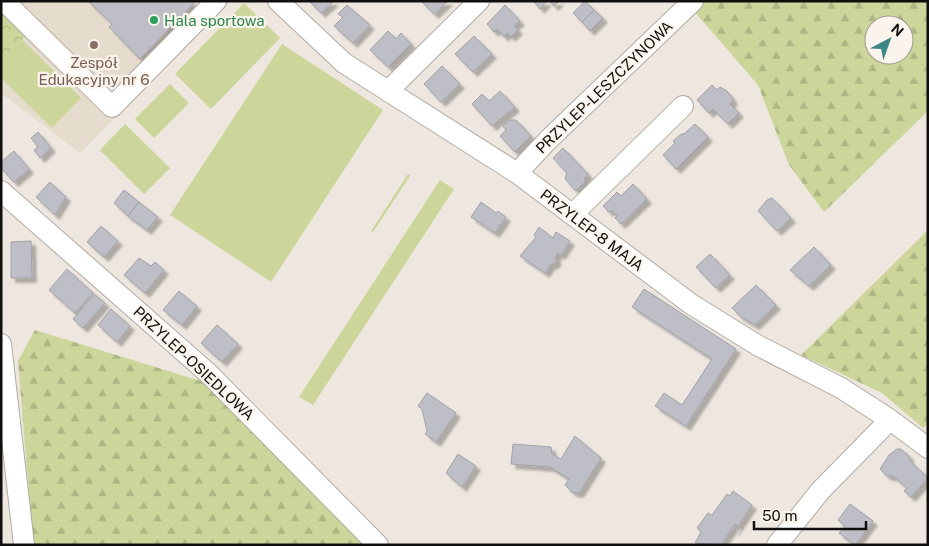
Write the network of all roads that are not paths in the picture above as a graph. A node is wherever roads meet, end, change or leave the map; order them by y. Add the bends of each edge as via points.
1 (4, 1) edge
2 (216, 1) edge
3 (278, 1) edge
4 (479, 1) edge
5 (693, 1) edge
6 (389, 92) junction
7 (684, 106) dead end
8 (516, 173) junction
9 (1, 192) edge
10 (574, 216) junction
11 (1, 344) edge
12 (889, 419) junction
13 (925, 440) edge
14 (24, 545) edge
15 (378, 545) edge
16 (778, 545) edge

1 - 2 street via 112,107
3 - 6 street, PRZYLEP-8 MAJA via 344,63
4 - 6 street
5 - 8 street, PRZYLEP-LESZCZYNOWA
6 - 8 street, PRZYLEP-8 MAJA
7 - 10 street
8 - 10 street, PRZYLEP-8 MAJA
9 - 15 street, PRZYLEP-OSIEDLOWA via 208,372
10 - 12 street, PRZYLEP-8 MAJA via 691,304 757,345 841,388
11 - 14 street
12 - 13 street, PRZYLEP-8 MAJA
12 - 16 street via 821,490

